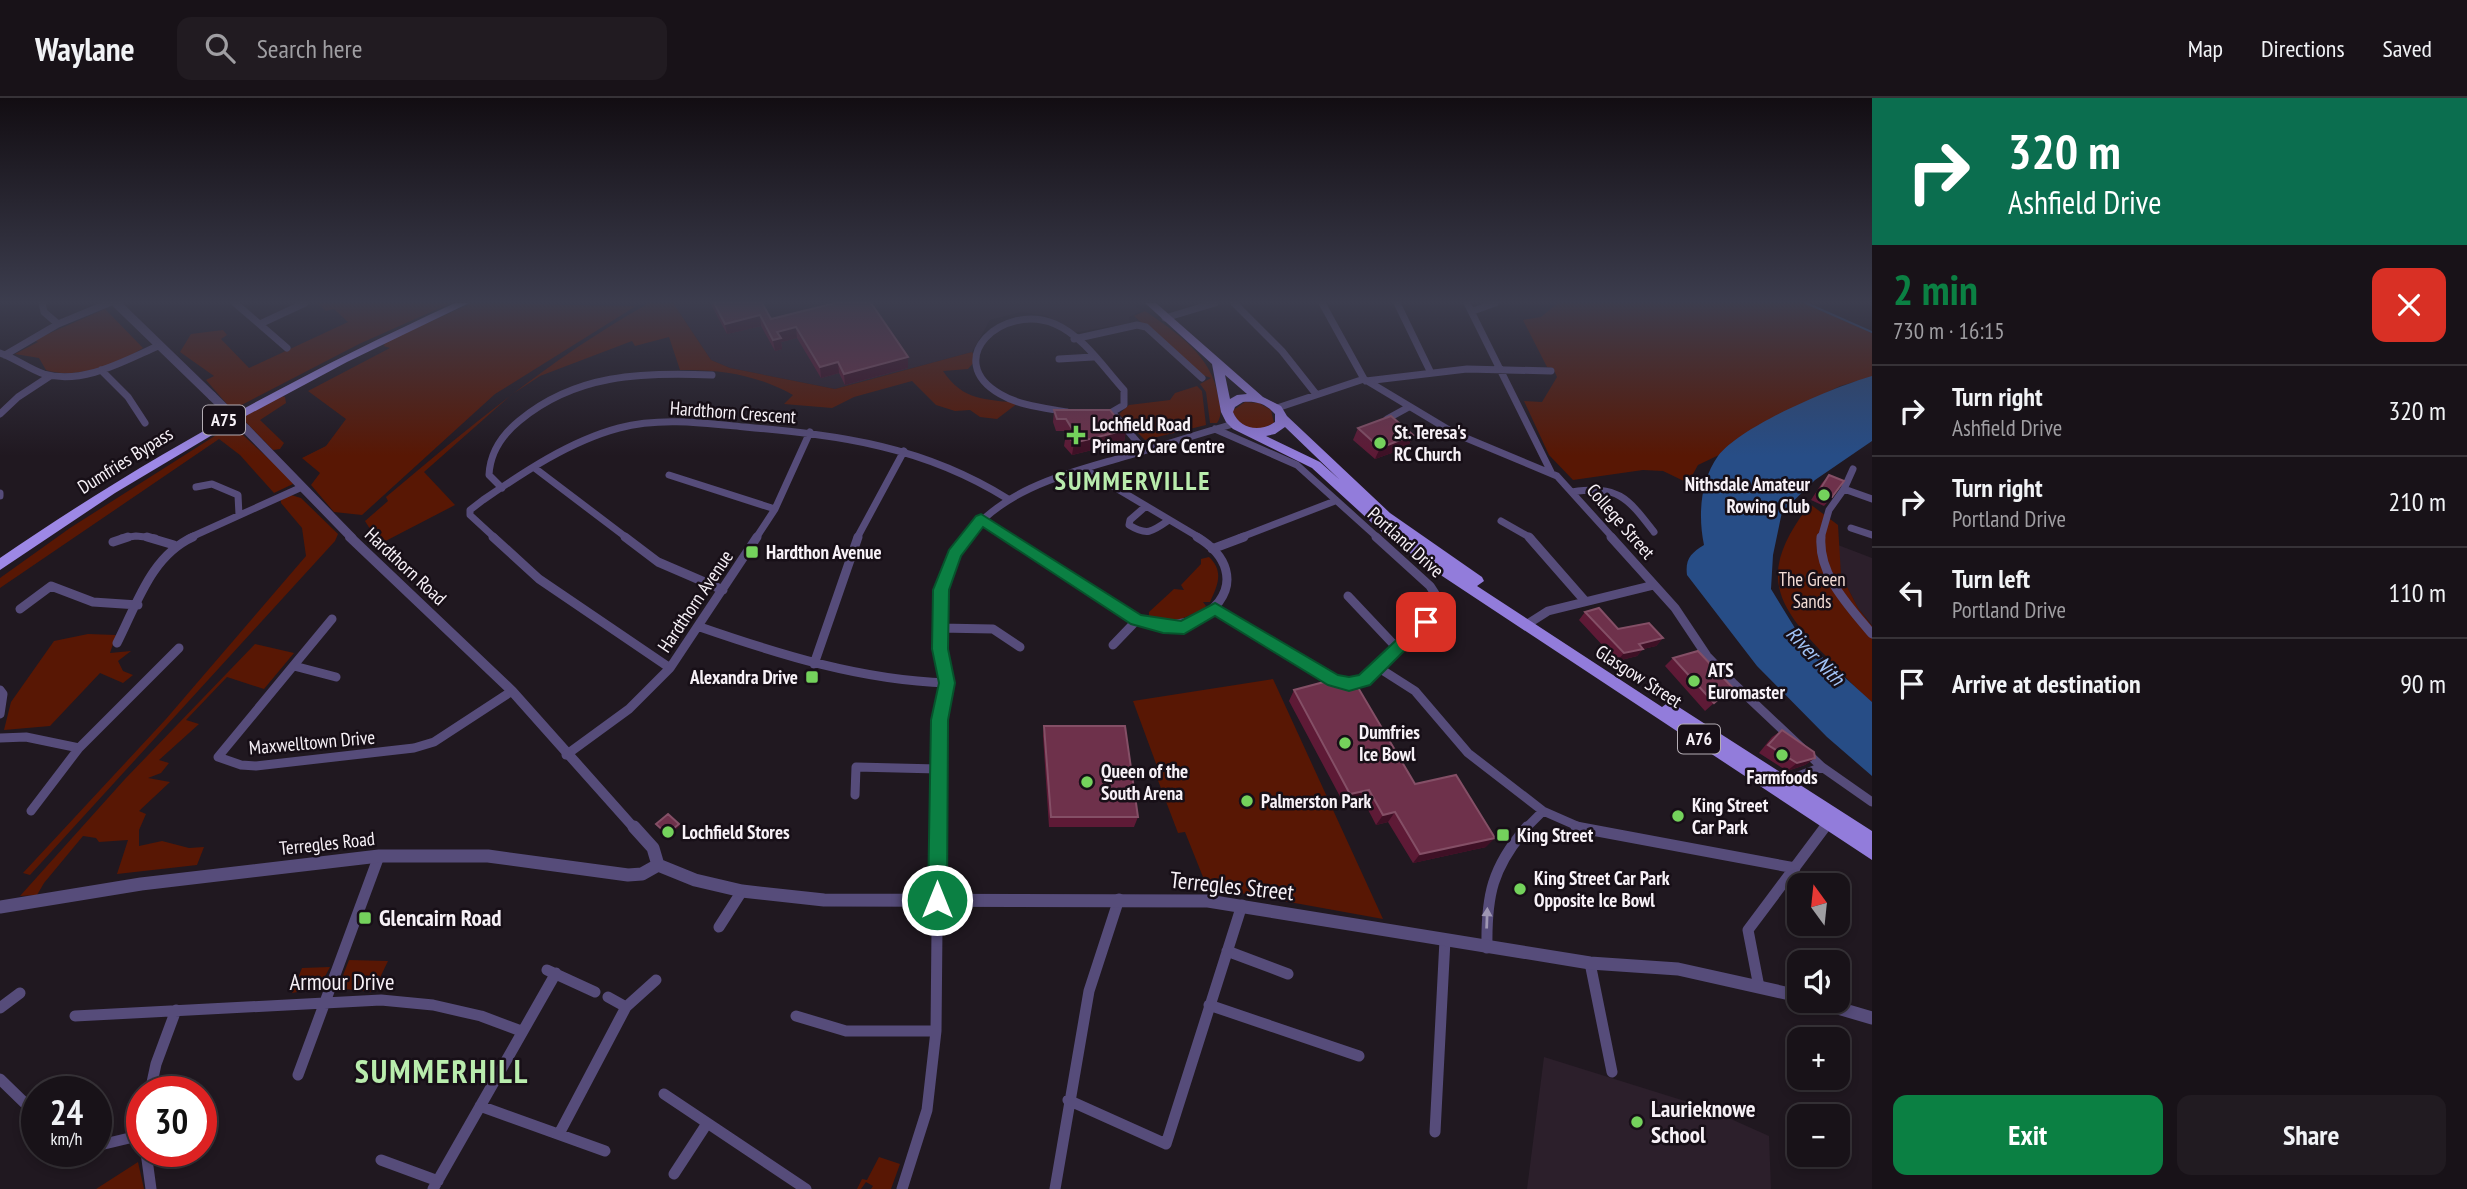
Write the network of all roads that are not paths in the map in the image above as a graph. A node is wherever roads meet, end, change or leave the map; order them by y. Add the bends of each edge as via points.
1 (3, 354) edge
2 (139, 354) edge
3 (167, 354) edge
4 (351, 354) edge
5 (979, 354) edge
6 (1090, 354) edge
7 (1176, 354) edge
8 (1205, 354) edge
9 (1284, 354) edge
10 (1350, 354) edge
11 (1422, 354) edge
12 (1495, 354) edge
13 (1093, 357) junction
14 (1059, 359) dead end
15 (1217, 365) junction
16 (1502, 368) junction
17 (101, 370) junction
18 (1430, 371) junction
19 (1551, 371) dead end
20 (712, 374) dead end
21 (50, 376) junction
22 (1202, 378) dead end
23 (1365, 380) junction
24 (1316, 394) junction
25 (1259, 399) junction
26 (1407, 408) junction
27 (1227, 410) junction
28 (1280, 413) junction
29 (0, 414) edge
30 (1082, 414) edge
31 (1387, 419) edge
32 (145, 423) dead end
33 (1233, 424) junction
34 (1215, 429) junction
35 (1246, 431) junction
36 (810, 432) junction
37 (1144, 450) junction
38 (904, 451) junction
39 (536, 469) junction
40 (1084, 469) junction
41 (1853, 469) dead end
42 (1551, 472) junction
43 (669, 475) dead end
44 (196, 487) dead end
45 (302, 487) junction
46 (502, 488) junction
47 (1844, 489) junction
48 (1572, 492) junction
49 (1008, 499) junction
50 (1872, 499) edge
51 (1335, 501) junction
52 (1146, 506) junction
53 (775, 509) junction
54 (239, 515) junction
55 (470, 515) joint
56 (981, 519) junction
57 (1168, 520) junction
58 (1501, 521) dead end
59 (1851, 527) dead end
60 (1654, 532) dead end
61 (1872, 536) edge
62 (113, 542) dead end
63 (174, 545) junction
64 (1212, 549) junction
65 (0, 565) edge
66 (1654, 585) junction
67 (723, 590) junction
68 (1348, 596) dead end
69 (1585, 601) junction
70 (138, 604) junction
71 (20, 609) dead end
72 (1215, 609) junction
73 (332, 619) dead end
74 (1137, 620) junction
75 (1529, 622) junction
76 (700, 627) junction
77 (940, 628) junction
78 (1872, 634) edge
79 (117, 643) dead end
80 (1113, 645) dead end
81 (1020, 646) dead end
82 (179, 648) dead end
83 (1397, 648) junction
84 (814, 664) junction
85 (294, 666) junction
86 (670, 668) junction
87 (1379, 668) junction
88 (336, 677) dead end
89 (947, 683) junction
90 (0, 690) edge
91 (512, 691) junction
92 (0, 714) edge
93 (0, 738) edge
94 (79, 748) junction
95 (566, 755) junction
96 (1822, 767) junction
97 (938, 769) junction
98 (1783, 782) junction
99 (855, 795) dead end
100 (1872, 802) edge
101 (31, 811) dead end
102 (1543, 811) junction
103 (1828, 824) junction
104 (1872, 840) edge
105 (1872, 853) edge
106 (379, 856) junction
107 (658, 865) junction
108 (1795, 868) junction
109 (742, 891) junction
110 (1119, 899) junction
111 (937, 900) junction
112 (1242, 905) junction
113 (0, 907) edge
114 (719, 927) dead end
115 (1445, 940) junction
116 (1487, 948) junction
117 (1227, 951) junction
118 (1590, 962) junction
119 (1288, 974) dead end
120 (656, 980) dead end
121 (1759, 986) junction
122 (595, 992) dead end
123 (20, 993) dead end
124 (1787, 993) edge
125 (608, 997) dead end
126 (327, 1001) junction
127 (1209, 1005) junction
128 (626, 1007) junction
129 (0, 1008) edge
130 (176, 1010) junction
131 (1850, 1012) edge
132 (75, 1016) dead end
133 (796, 1016) dead end
134 (1872, 1018) edge
135 (521, 1031) junction
136 (936, 1031) junction
137 (1359, 1056) dead end
138 (1612, 1072) dead end
139 (298, 1075) dead end
140 (155, 1076) edge
141 (0, 1079) edge
142 (664, 1094) dead end
143 (21, 1099) edge
144 (1068, 1100) junction
145 (480, 1106) junction
146 (706, 1125) junction
147 (559, 1132) junction
148 (1435, 1132) dead end
149 (605, 1151) dead end
150 (381, 1160) dead end
151 (148, 1167) edge
152 (674, 1174) dead end
153 (435, 1185) edge
154 (151, 1189) edge
155 (806, 1189) edge
156 (902, 1189) edge
157 (1055, 1189) edge

1 - 21 street
2 - 17 street
3 - 45 street, Hardthorn Road, bridge
4 - 65 highway, Dumfries Bypass / A75 via 224,420
5 - 30 street via 979,368 991,388 1010,399
6 - 13 street
7 - 22 street
8 - 15 main road, A76
9 - 24 street
10 - 23 street, College Street
11 - 18 street
12 - 16 street
13 - 14 street
13 - 37 street via 1124,390 1125,405 1108,413
15 - 25 main road, A76
15 - 27 main road
16 - 18 street
16 - 19 street
16 - 42 street
17 - 21 street
17 - 32 street via 128,397
18 - 23 street
20 - 46 street via 635,373 563,391 524,415 492,452 489,475
21 - 29 street
23 - 24 street
23 - 26 street, College Street
24 - 28 street
25 - 27 main road via 1234,401
25 - 28 main road, A76
26 - 31 street
26 - 42 street, College Street via 1454,433
27 - 33 main road
28 - 35 main road via 1277,428
28 - 75 main road, A76 via 1414,538
33 - 34 street
33 - 35 main road, A76
34 - 37 street
34 - 51 street, Portland Drive via 1297,465
35 - 75 main road, A76 via 1316,465 1388,530
36 - 38 street, Hardthorn Crescent
36 - 39 street, Hardthorn Crescent via 704,423 639,424 599,434
36 - 53 street, Hardthorn Avenue
37 - 40 street
38 - 49 street, Hardthorn Crescent via 967,474
38 - 84 street via 853,545
39 - 46 street, Hardthorn Crescent
39 - 67 street via 658,562
40 - 49 street
40 - 52 street
41 - 47 street
42 - 48 street, College Street
43 - 53 street
44 - 54 street via 212,484 238,495
45 - 54 street
45 - 91 street, Hardthorn Road
46 - 55 street, Hardthorn Crescent via 478,503
47 - 50 street
47 - 78 street via 1824,518 1819,543 1822,562 1831,582
48 - 60 street via 1601,487 1616,491
48 - 66 street, College Street
49 - 56 street
51 - 64 street
51 - 83 street, Portland Drive via 1430,586 1441,603 1440,610
52 - 57 street
52 - 57 street via 1130,520 1136,530 1151,533
53 - 67 street, Hardthorn Avenue
54 - 63 street
55 - 86 street via 538,579
56 - 74 street
56 - 77 street via 954,554 944,576
57 - 64 street
58 - 69 street via 1528,535
59 - 61 street
62 - 63 street via 126,535
63 - 70 street via 156,565
64 - 72 street via 1227,574
66 - 69 street
66 - 96 street, College Street via 1707,656
67 - 76 street, Hardthorn Avenue
68 - 83 street
69 - 75 street via 1548,611
70 - 71 street via 113,606 69,597 51,586
70 - 79 street
72 - 74 street via 1184,628
72 - 87 street, Portland Drive via 1334,680 1357,683
73 - 85 street, Maxwelltown Drive
74 - 80 street
75 - 98 main road, Glasgow Street / A76
75 - 103 main road, Glasgow Street / A76
76 - 84 street
76 - 86 street, Hardthorn Avenue
77 - 81 street via 993,629
77 - 89 street
82 - 94 street
83 - 87 street, Portland Drive
84 - 89 street
85 - 88 street
85 - 91 street, Maxwelltown Drive via 218,757 256,766 414,748 434,742
86 - 95 street, Hardthorn Avenue via 629,709
87 - 102 street via 1415,691 1468,753
89 - 97 street via 939,720
90 - 92 street
91 - 95 street, Hardthorn Road
93 - 94 street via 26,737
94 - 101 street
95 - 107 street, Hardthorn Road via 653,848
96 - 98 street
96 - 100 street, College Street
97 - 99 street via 856,767
97 - 111 street
98 - 104 main road, Glasgow Street / A76
102 - 108 street via 1577,828
116 -> 102 street via 1486,917 1499,861
103 - 105 main road, Glasgow Street / A76
103 - 108 street
106 - 107 street, Terregles Road via 488,856 628,874 642,874
106 - 113 street, Terregles Road
106 - 126 street
107 - 109 street, Terregles Street
108 - 121 street via 1748,930
109 - 111 street, Terregles Street via 824,900
109 - 114 street
110 - 111 street, Terregles Street
110 - 112 street, Terregles Street
110 - 144 street via 1089,991
111 - 136 street
112 - 115 street, Terregles Street
112 - 117 street
115 - 116 street, Terregles Street
115 - 148 street
116 - 118 street, Terregles Street
117 - 119 street
117 - 127 street
118 - 121 street, Terregles Street via 1678,969
118 - 138 street
120 - 128 street
121 - 124 street, Terregles Street
122 - 135 street via 552,972
123 - 129 street
125 - 128 street
126 - 130 street, Armour Drive
126 - 135 street, Armour Drive via 433,1005
126 - 139 street
127 - 137 street
127 - 144 street via 1166,1144
128 - 147 street
130 - 132 street, Armour Drive
130 - 140 street
131 - 134 street
133 - 136 street via 846,1031
135 - 145 street
136 - 156 street via 927,1110
141 - 143 street
142 - 146 street
144 - 157 street
145 - 147 street
145 - 153 street
146 - 152 street
146 - 155 street
147 - 149 street
150 - 153 street
151 - 154 street

